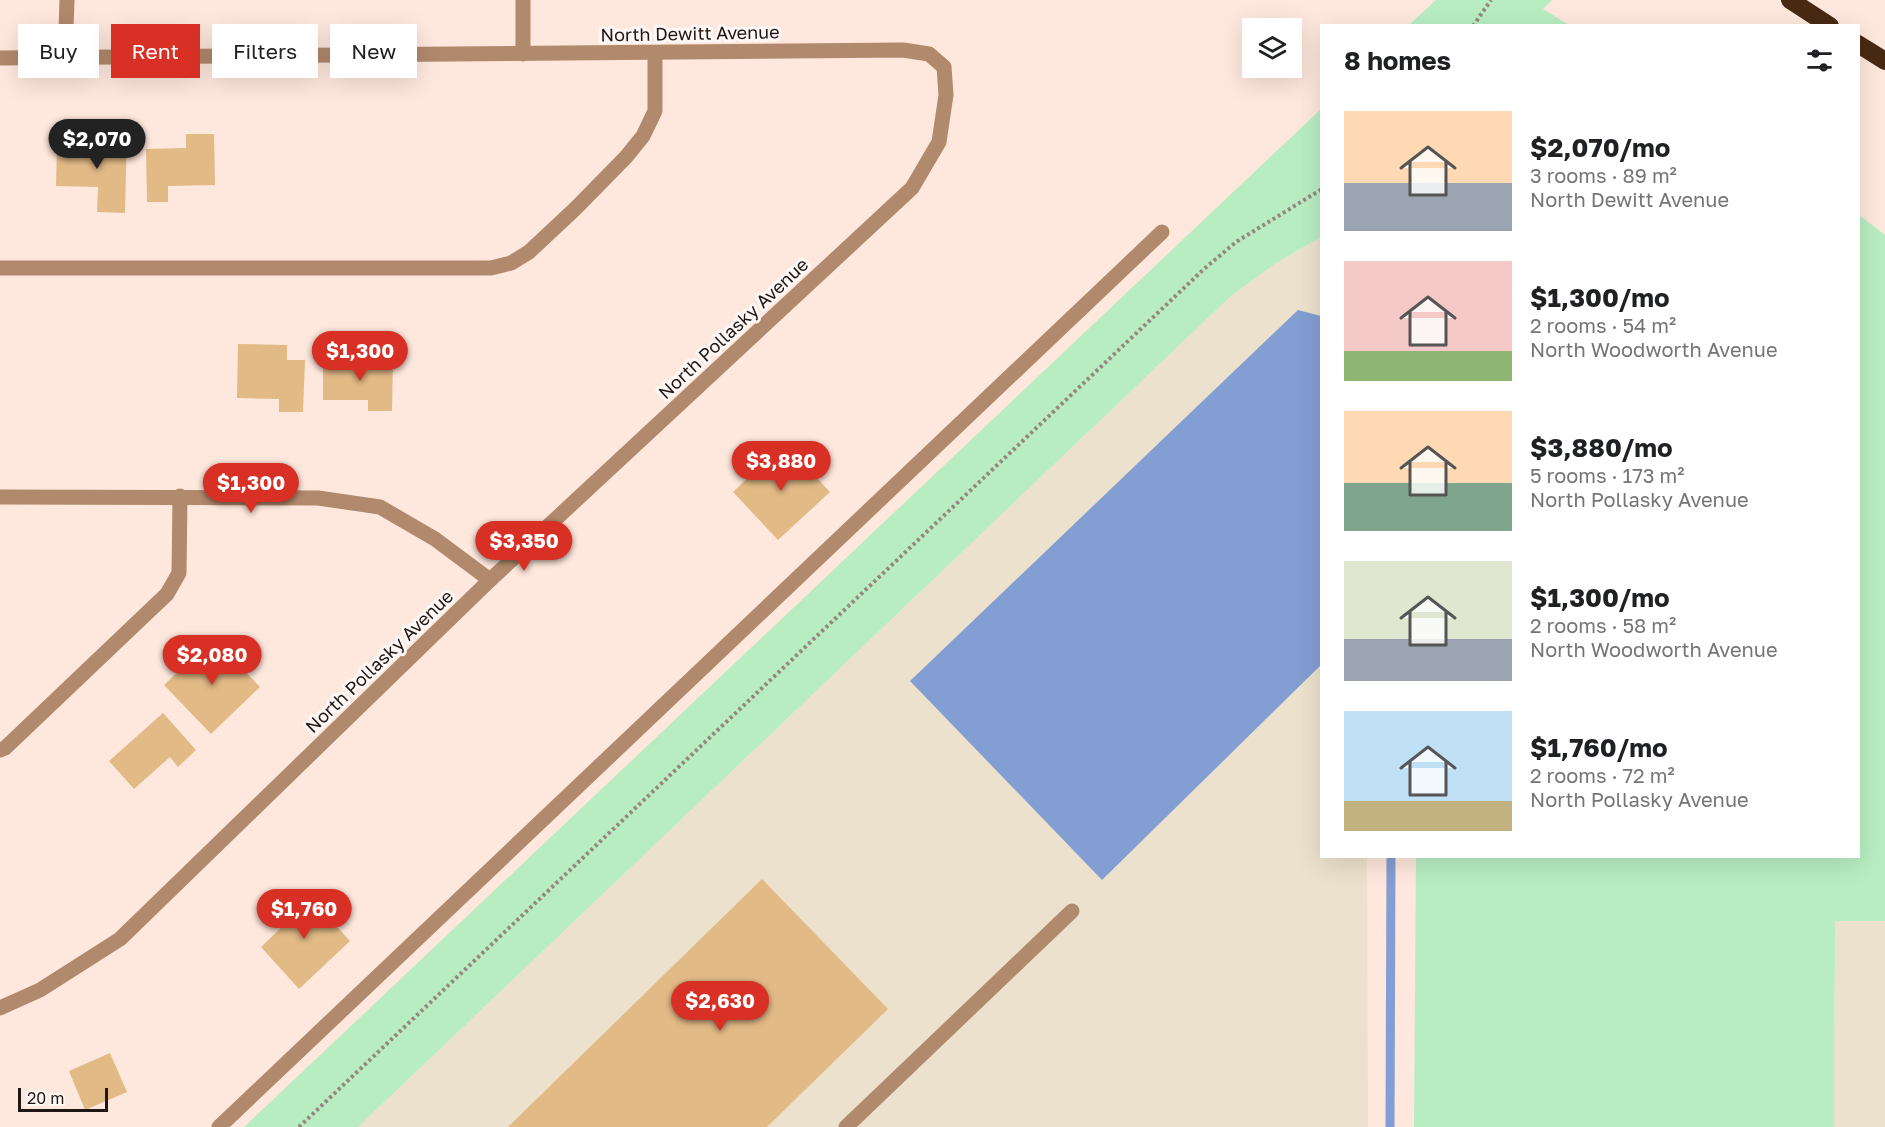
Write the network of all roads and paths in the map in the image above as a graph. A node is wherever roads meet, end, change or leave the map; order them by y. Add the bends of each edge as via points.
1 (67, 0) edge
2 (523, 0) edge
3 (1491, 0) edge
4 (1790, 0) edge
5 (66, 24) edge
6 (1474, 24) edge
7 (1827, 24) edge
8 (1860, 45) edge
9 (655, 53) junction
10 (523, 54) junction
11 (0, 58) edge
12 (18, 58) edge
13 (99, 58) edge
14 (1885, 61) edge
15 (944, 66) joint
16 (1320, 190) edge
17 (1162, 232) dead end
18 (0, 268) edge
19 (180, 496) junction
20 (0, 497) edge
21 (490, 580) junction
22 (0, 750) edge
23 (1072, 911) dead end
24 (0, 1008) edge
25 (219, 1127) edge
26 (299, 1127) edge
27 (846, 1127) edge

1 - 5 street
2 - 10 street
3 - 6 path
4 - 7 highway
8 - 14 highway
9 - 10 street, North Dewitt Avenue
9 - 15 street, North Dewitt Avenue via 903,50 929,54
9 - 18 street via 655,111 643,136 576,208 529,252 511,263 480,268
10 - 13 street, North Dewitt Avenue
11 - 12 street, North Dewitt Avenue
15 - 21 street, North Pollasky Avenue via 946,95 939,142 912,188
16 - 26 path via 1236,242 1204,269
17 - 25 street
19 - 20 street
19 - 21 street via 318,498 380,507 435,539
19 - 22 street via 178,573 167,594
21 - 24 street, North Pollasky Avenue via 120,939 40,990
23 - 27 street

